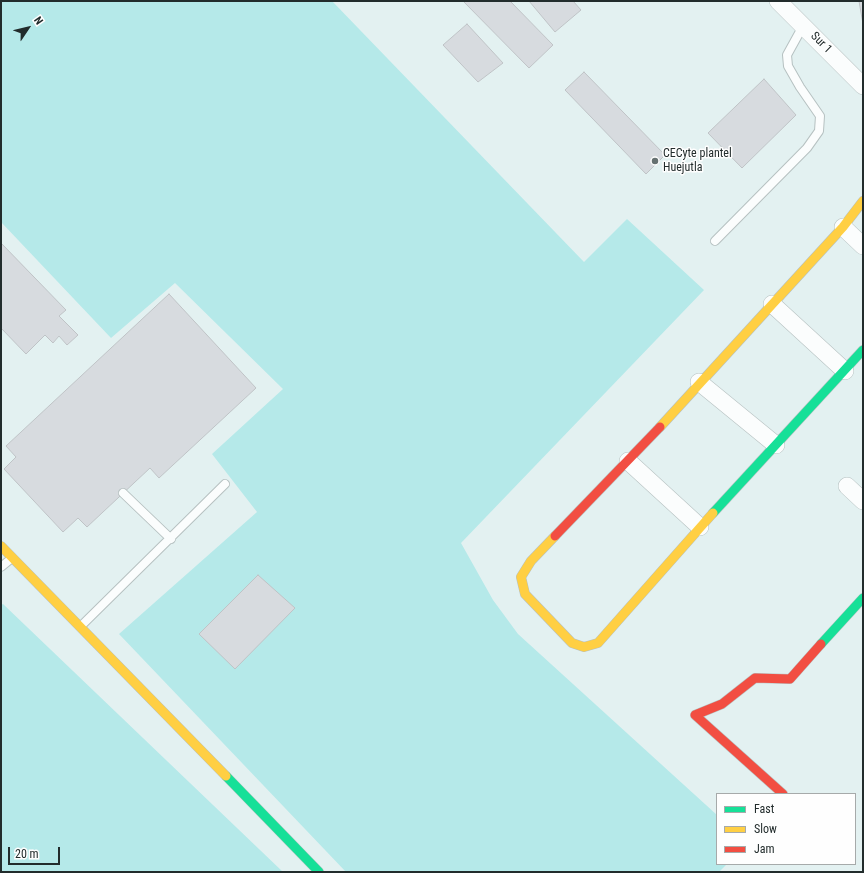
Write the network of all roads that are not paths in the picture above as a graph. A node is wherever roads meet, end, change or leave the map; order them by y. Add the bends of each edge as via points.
1 (778, 1) edge
2 (803, 26) junction
3 (863, 86) edge
4 (863, 201) edge
5 (842, 226) junction
6 (715, 241) dead end
7 (863, 246) edge
8 (772, 304) junction
9 (863, 350) edge
10 (845, 371) junction
11 (699, 382) junction
12 (776, 445) junction
13 (628, 461) junction
14 (225, 484) dead end
15 (847, 486) dead end
16 (123, 493) dead end
17 (863, 501) edge
18 (700, 527) junction
19 (171, 538) junction
20 (1, 546) edge
21 (12, 557) junction
22 (1, 567) edge
23 (863, 598) edge
24 (80, 627) junction
25 (782, 793) edge
26 (319, 872) edge

1 - 2 street, Sur 1
2 - 3 street, Sur 1
2 - 6 lane via 787,55 788,66 820,116 819,131 807,148
4 - 5 street
5 - 7 street
5 - 8 street
8 - 10 street
8 - 11 street
9 - 10 street
10 - 12 street
11 - 12 street
11 - 13 street
12 - 18 street
13 - 18 street
13 - 18 street via 530,561 522,577 525,594 572,643 584,647 598,643
14 - 19 lane
15 - 17 street
16 - 19 lane
19 - 24 lane
20 - 21 street
21 - 22 lane
21 - 24 street
23 - 25 street via 790,679 755,678 722,704 695,715
24 - 26 street

